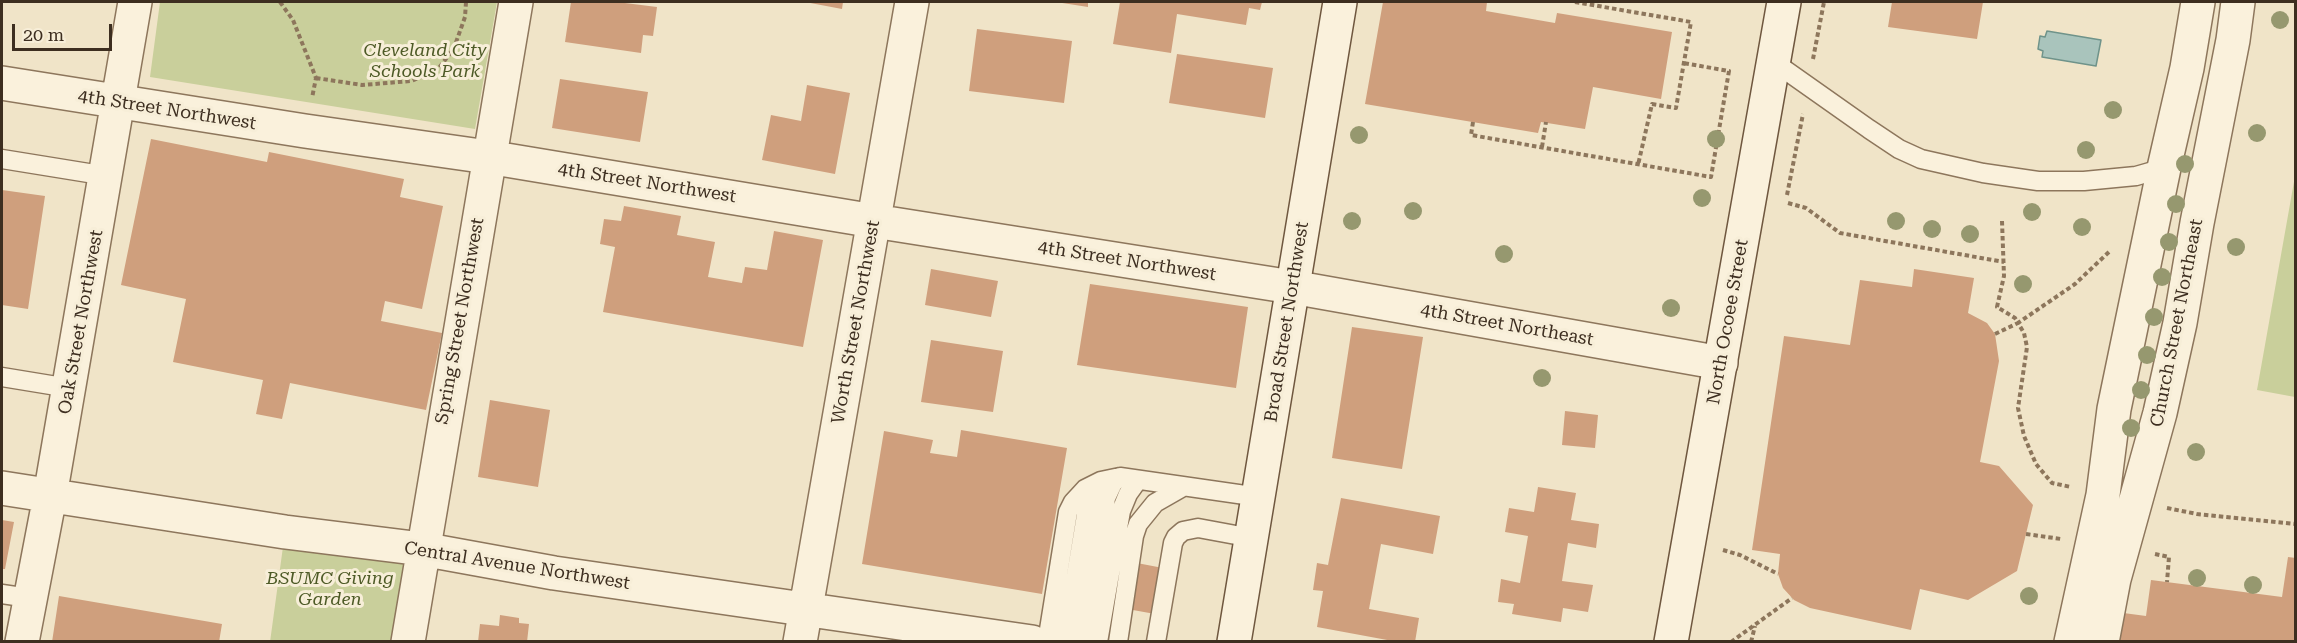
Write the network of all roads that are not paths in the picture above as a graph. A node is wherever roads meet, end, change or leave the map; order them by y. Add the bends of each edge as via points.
1 (135, 2) edge
2 (516, 2) edge
3 (912, 2) edge
4 (1340, 2) edge
5 (1784, 2) edge
6 (2198, 2) edge
7 (2238, 2) edge
8 (1774, 62) junction
9 (2, 83) edge
10 (119, 102) junction
11 (488, 157) junction
12 (2, 159) edge
13 (2164, 168) junction
14 (107, 176) junction
15 (874, 221) junction
16 (1292, 287) junction
17 (1721, 363) junction
18 (2, 377) edge
19 (69, 388) junction
20 (1115, 478) junction
21 (1138, 480) junction
22 (1183, 487) junction
23 (2, 488) edge
24 (50, 496) junction
25 (1259, 497) junction
26 (1252, 538) junction
27 (422, 549) junction
28 (15, 596) edge
29 (805, 609) junction
30 (22, 642) edge
31 (408, 642) edge
32 (800, 642) edge
33 (1032, 642) edge
34 (1047, 642) edge
35 (1065, 642) edge
36 (1082, 642) edge
37 (1098, 642) edge
38 (1118, 642) edge
39 (1156, 642) edge
40 (1234, 642) edge
41 (1671, 642) edge
42 (2071, 642) edge
43 (2102, 642) edge

1 - 10 street, Oak Street Northwest
2 - 11 street, Spring Street Northwest
3 - 15 street, Worth Street Northwest
4 - 16 street, Broad Street Northwest
5 - 8 street, North Ocoee Street
6 - 13 street
7 - 43 street, Church Street Northeast via 2180,323 2160,413 2114,579
8 - 13 lane via 1899,149 1921,159 2038,181 2136,176
8 - 17 street, North Ocoee Street
9 - 10 street, 4th Street Northwest
10 - 11 street, 4th Street Northwest
10 - 14 street, Oak Street Northwest
11 - 15 street, 4th Street Northwest
11 - 27 street, Spring Street Northwest
12 - 14 lane
13 - 42 street via 2114,409 2103,495
14 - 19 street, Oak Street Northwest
15 - 16 street, 4th Street Northwest
15 - 29 street, Worth Street Northwest
16 - 17 street, 4th Street Northeast
16 - 25 street, Broad Street Northwest
17 - 41 street, North Ocoee Street
18 - 19 lane
19 - 24 street, Oak Street Northwest
20 - 21 lane
20 - 34 lane via 1084,489 1068,512
20 - 35 lane via 1094,490 1088,503
20 - 36 lane via 1106,498
21 - 22 lane
21 - 37 lane via 1122,511
22 - 25 lane
22 - 38 lane via 1155,503 1138,524
23 - 24 street, Central Avenue Northwest
24 - 27 street, Central Avenue Northwest
24 - 28 street, Oak Street Northwest
25 - 26 street, Broad Street Northwest
26 - 39 lane via 1198,528 1180,534 1173,543
26 - 40 street, Broad Street Northwest
27 - 29 street, Central Avenue Northwest via 554,573
27 - 31 street, Spring Street Northwest
28 - 30 street, Oak Street Northwest
29 - 32 street, Worth Street Northwest
29 - 33 street, Central Avenue Northwest

